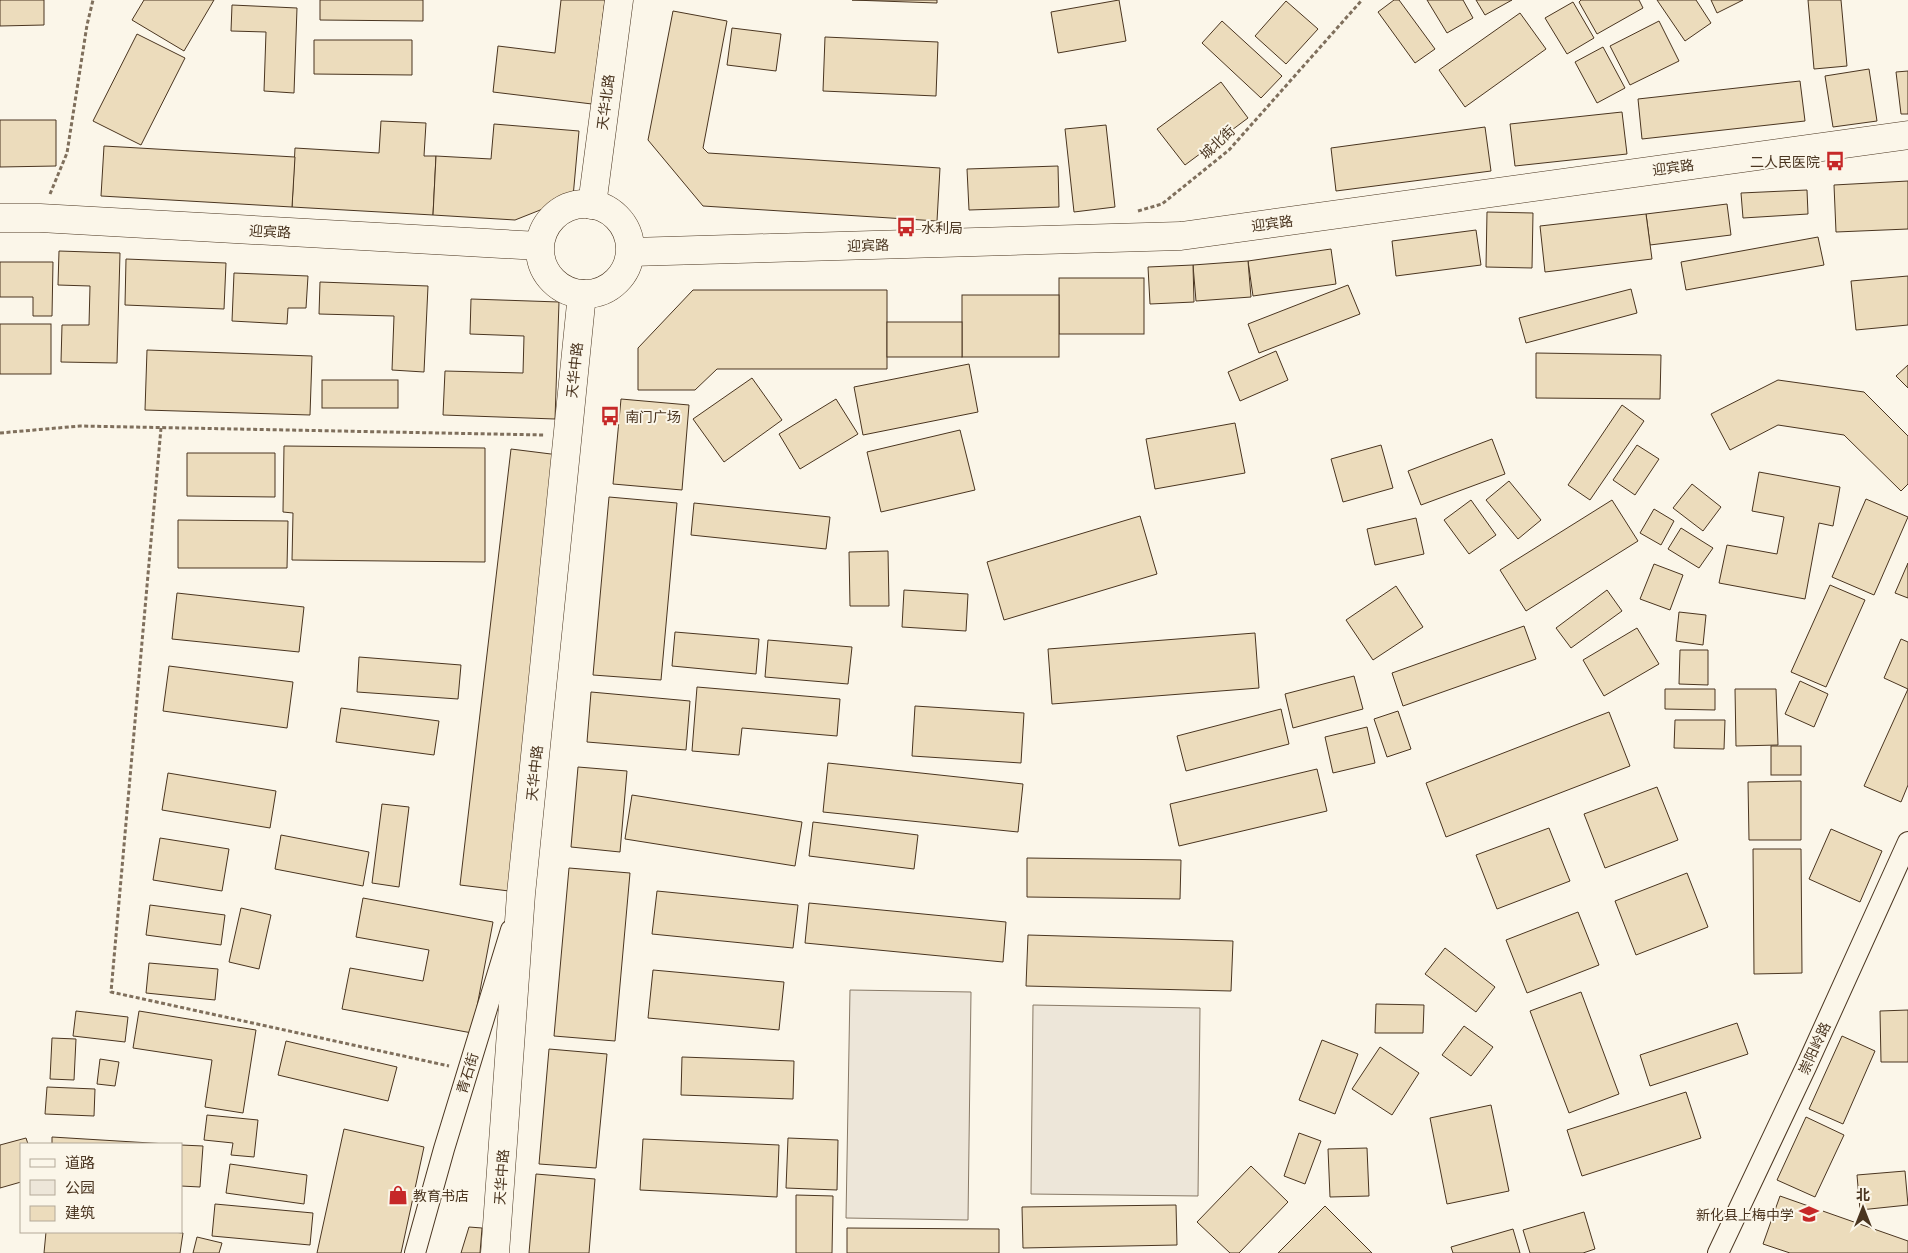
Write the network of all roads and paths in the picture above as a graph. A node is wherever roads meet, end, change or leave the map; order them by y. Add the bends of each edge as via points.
1 (93, 0) edge
2 (619, 0) edge
3 (1362, 0) edge
4 (1908, 135) edge
5 (592, 205) junction
6 (1135, 212) dead end
7 (0, 218) edge
8 (40, 218) junction
9 (540, 246) junction
10 (630, 252) junction
11 (582, 294) junction
12 (161, 428) junction
13 (0, 433) edge
14 (568, 437) junction
15 (1908, 842) edge
16 (521, 894) junction
17 (468, 1070) junction
18 (415, 1253) edge
19 (495, 1253) edge
20 (1718, 1253) edge

1 - 8 path via 67,153
2 - 5 street, 天华北路
3 - 6 path, 城北街 via 1228,150 1162,204
4 - 10 street, 迎宾路 via 1181,236
5 - 9 street via 569,207 556,214 546,225
5 - 10 street via 612,213 623,223 629,237
7 - 8 street, 迎宾路
8 - 9 street, 迎宾路
9 - 11 street via 543,268 551,280 563,290
10 - 11 street via 627,267 619,280 607,289
11 - 14 street, 天华中路
12 - 13 path via 80,426
12 - 14 path
12 - 17 path via 111,992
14 - 16 street, 天华中路
15 - 20 street, 崇阳岭路
16 - 17 street, 青石街
16 - 19 street, 天华中路
17 - 18 street, 青石街

